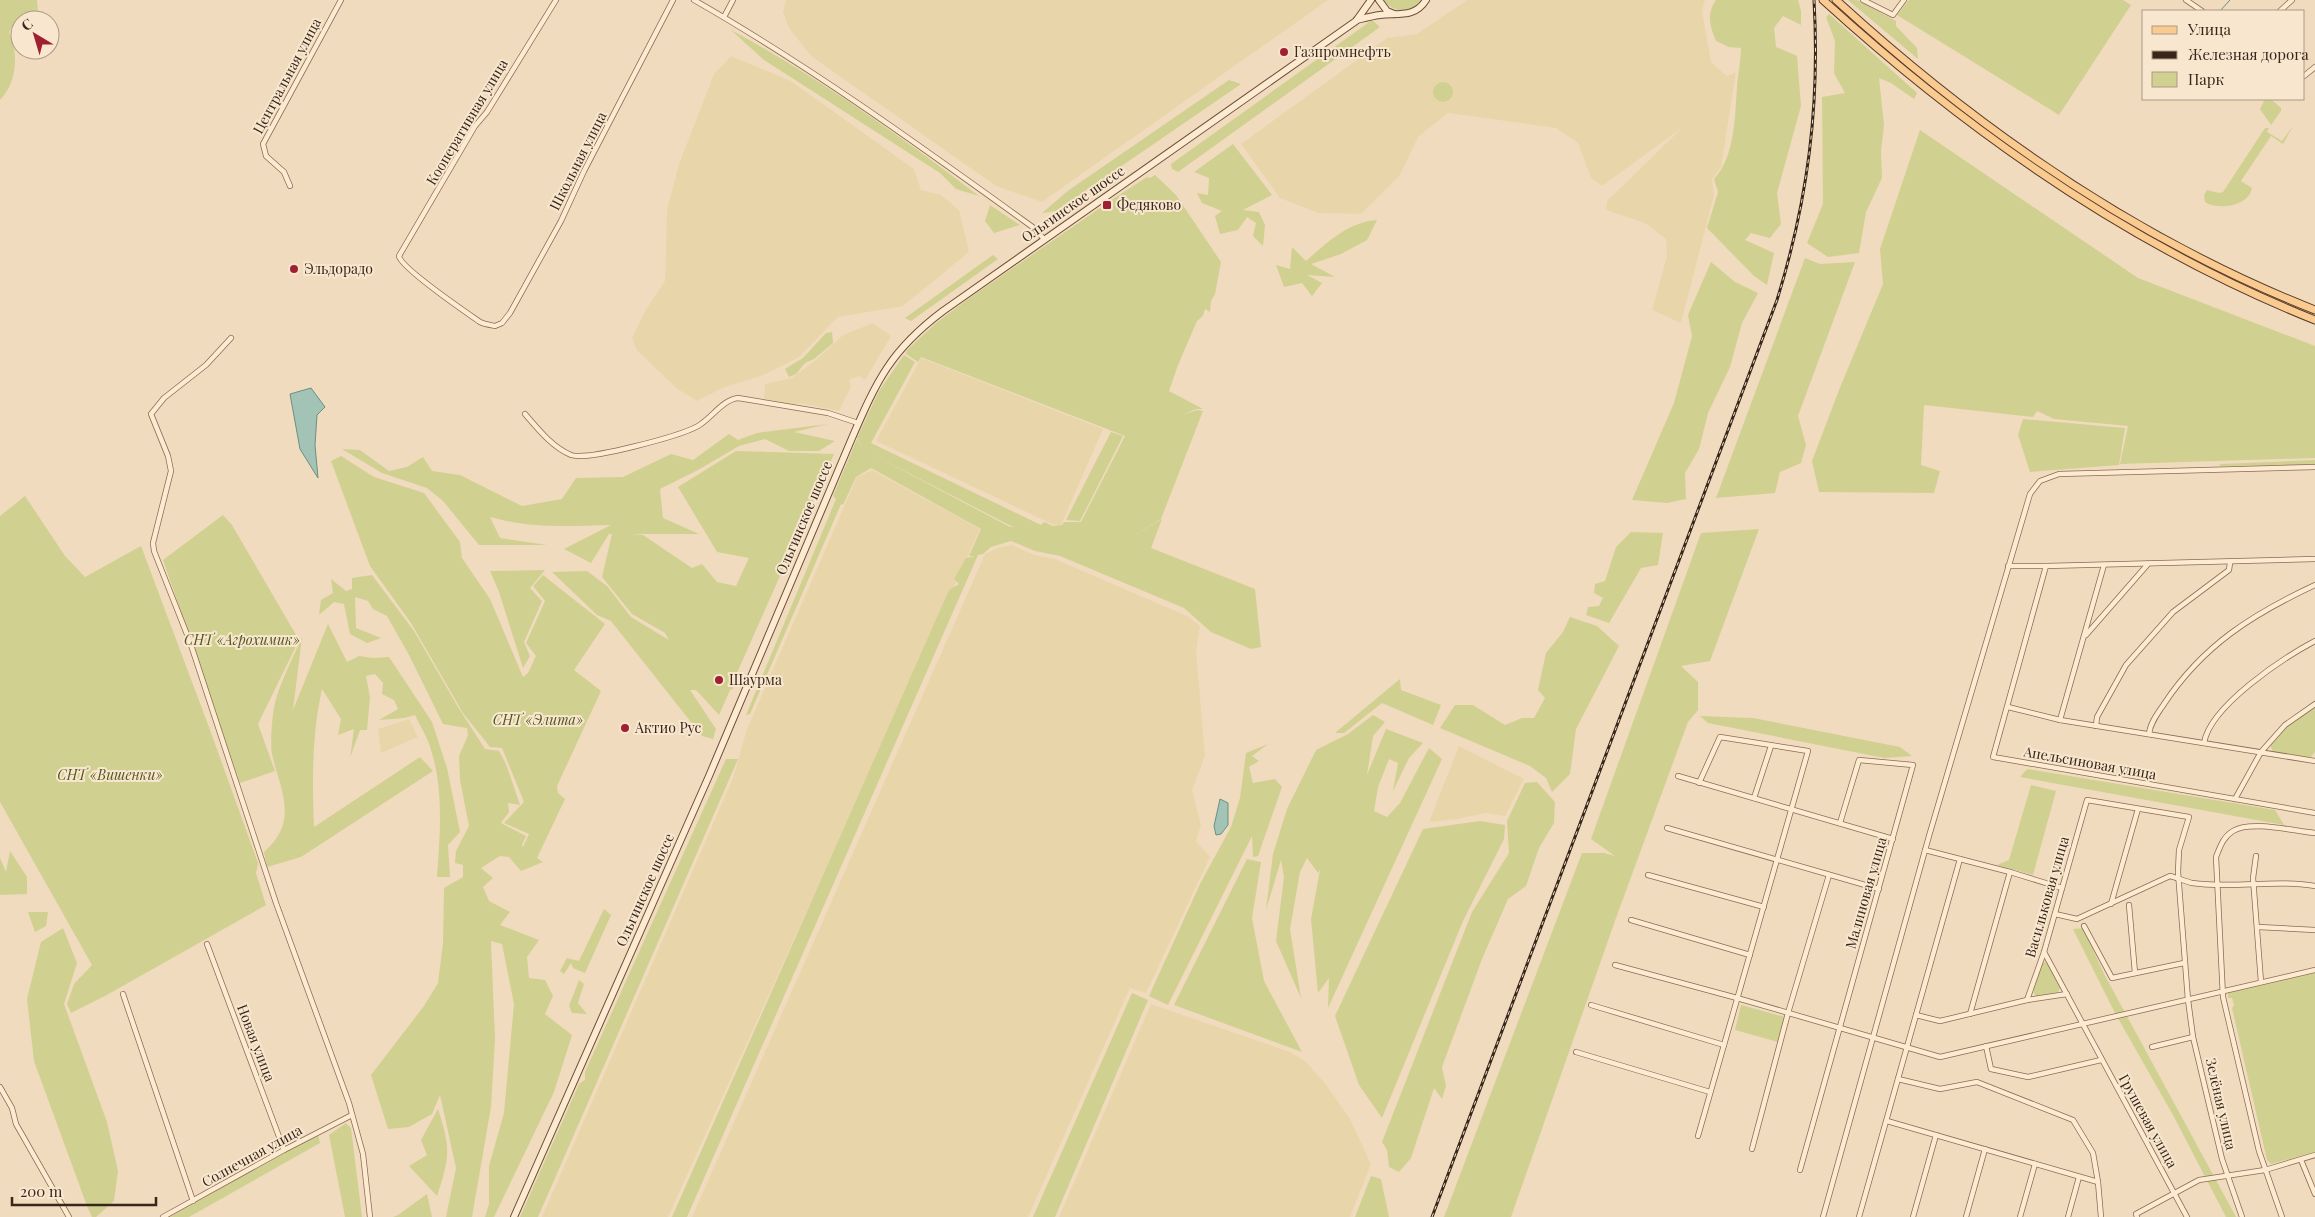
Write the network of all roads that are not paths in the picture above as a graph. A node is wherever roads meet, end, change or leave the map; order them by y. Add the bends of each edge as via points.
1 (341, 0) edge
2 (556, 0) edge
3 (672, 0) edge
4 (694, 0) edge
5 (733, 0) edge
6 (1371, 0) edge
7 (1379, 0) edge
8 (1426, 0) edge
9 (1823, 0) edge
10 (1836, 0) edge
11 (1863, 0) edge
12 (1904, 0) edge
13 (2186, 0) edge
14 (2292, 0) edge
15 (2193, 2) edge
16 (2281, 10) edge
17 (1395, 14) junction
18 (724, 17) junction
19 (1356, 21) junction
20 (2315, 67) edge
21 (2305, 75) edge
22 (290, 186) dead end
23 (1044, 239) junction
24 (2315, 310) edge
25 (2315, 320) edge
26 (495, 326) joint
27 (231, 338) dead end
28 (525, 414) dead end
29 (858, 423) junction
30 (2315, 467) edge
31 (2315, 559) edge
32 (2230, 563) junction
33 (2148, 564) junction
34 (2104, 565) junction
35 (2008, 566) junction
36 (2046, 566) junction
37 (2315, 585) edge
38 (2084, 637) junction
39 (2315, 641) edge
40 (2315, 704) edge
41 (2008, 707) junction
42 (2060, 720) junction
43 (2096, 726) junction
44 (2149, 734) junction
45 (2204, 743) junction
46 (1771, 746) junction
47 (2261, 752) junction
48 (2315, 761) edge
49 (1678, 776) dead end
50 (1699, 782) junction
51 (1754, 798) junction
52 (2235, 799) junction
53 (2138, 809) junction
54 (1792, 810) junction
55 (2315, 813) edge
56 (1840, 824) junction
57 (1667, 828) dead end
58 (2315, 833) edge
59 (1893, 839) junction
60 (1925, 850) junction
61 (2256, 856) dead end
62 (1960, 859) junction
63 (1777, 860) junction
64 (2010, 872) junction
65 (1648, 875) dead end
66 (1829, 875) junction
67 (2178, 878) junction
68 (2254, 883) junction
69 (2217, 884) junction
70 (2315, 886) edge
71 (2062, 888) junction
72 (1879, 889) junction
73 (2111, 904) junction
74 (2129, 905) dead end
75 (1764, 907) junction
76 (2054, 914) junction
77 (1631, 920) dead end
78 (2084, 926) dead end
79 (2258, 927) junction
80 (2315, 930) edge
81 (207, 944) dead end
82 (2044, 952) junction
83 (1750, 954) junction
84 (2184, 963) junction
85 (1614, 966) dead end
86 (2315, 970) edge
87 (2135, 973) junction
88 (2261, 982) junction
89 (2223, 991) junction
90 (123, 994) dead end
91 (2067, 994) junction
92 (1737, 998) junction
93 (2027, 1000) junction
94 (2188, 1000) junction
95 (1591, 1005) dead end
96 (1788, 1012) junction
97 (1970, 1014) junction
98 (1916, 1015) junction
99 (2082, 1024) junction
100 (1839, 1028) junction
101 (2193, 1037) junction
102 (1873, 1039) junction
103 (1724, 1044) junction
104 (1986, 1046) junction
105 (2152, 1047) dead end
106 (1907, 1048) junction
107 (1576, 1052) dead end
108 (2101, 1060) junction
109 (1898, 1079) junction
110 (0, 1087) edge
111 (1710, 1092) junction
112 (352, 1115) junction
113 (1887, 1120) junction
114 (1936, 1135) junction
115 (1698, 1136) dead end
116 (1752, 1149) dead end
117 (1985, 1149) junction
118 (284, 1150) junction
119 (2315, 1156) edge
120 (2301, 1160) junction
121 (2035, 1164) junction
122 (1800, 1170) dead end
123 (2265, 1170) junction
124 (2079, 1177) junction
125 (2227, 1177) junction
126 (2098, 1182) junction
127 (2174, 1193) junction
128 (2315, 1194) edge
129 (193, 1201) junction
130 (69, 1217) edge
131 (163, 1217) edge
132 (370, 1217) edge
133 (514, 1217) edge
134 (1823, 1217) edge
135 (1859, 1217) edge
136 (1912, 1217) edge
137 (1966, 1217) edge
138 (2020, 1217) edge
139 (2068, 1217) edge
140 (2102, 1217) edge
141 (2137, 1217) edge
142 (2187, 1217) edge
143 (2242, 1217) edge
144 (2282, 1217) edge

1 - 22 street, Центральная улица via 263,144 266,156 284,172
2 - 26 street, Кооперативная улица via 487,112 475,126 399,256 402,263 430,286 482,323
3 - 26 street, Школьная улица via 561,221 510,313
4 - 18 street
5 - 18 street
6 - 19 main road
7 - 17 main road
8 - 17 main road via 1412,13
9 - 25 main road via 1911,76 2073,194 2185,262
10 - 24 main road via 1944,91 2077,186 2223,271
11 - 12 street via 1893,15
13 - 15 street
14 - 16 street
17 - 19 main road
18 - 23 street via 899,131 1034,228
19 - 23 main road, Ольгинское шоссе
20 - 21 street
23 - 29 main road, Ольгинское шоссе via 911,337 887,366
27 - 112 street via 206,365 164,398 151,414 171,470 153,543
28 - 29 street via 553,444 579,457 696,427 725,403 738,398 828,413
29 - 133 main road, Ольгинское шоссе via 705,785
30 - 35 street via 2059,474 2040,481 2030,494
31 - 32 street
32 - 33 street
32 - 43 street via 2228,570 2173,612 2126,665 2097,717
33 - 34 street
33 - 38 street
34 - 36 street
34 - 38 street
35 - 36 street
35 - 60 street
36 - 41 street, Апельсиновая улица
37 - 44 street via 2246,621 2207,652 2173,690
38 - 42 street
39 - 45 street via 2256,679 2224,711 2206,734
40 - 47 street via 2285,725
41 - 42 street
41 - 52 street, Апельсиновая улица via 1993,757
42 - 43 street
43 - 44 street
44 - 45 street
45 - 47 street
46 - 50 street via 1720,737
46 - 51 street
46 - 54 street via 1808,751
47 - 48 street
47 - 52 street
49 - 50 street
50 - 51 street
51 - 54 street
52 - 55 street, Апельсиновая улица
53 - 67 street via 2189,817 2179,850
53 - 71 street, Васильковая улица via 2087,800
53 - 73 street
54 - 56 street
54 - 63 street
56 - 59 street
56 - 59 street, Малиновая улица via 1859,760 1913,765
57 - 63 street
58 - 69 street via 2250,826 2233,830 2221,842 2216,857
59 - 72 street, Малиновая улица
60 - 62 street
60 - 102 street
61 - 68 street
62 - 64 street
62 - 98 street
63 - 66 street
63 - 75 street
64 - 71 street
64 - 97 street
65 - 75 street
66 - 72 street
66 - 96 street
67 - 69 street via 2191,883
67 - 73 street via 2170,876
67 - 84 street, Зелёная улица
68 - 69 street
68 - 70 street via 2292,882
68 - 79 street
69 - 89 street
71 - 76 street, Васильковая улица
72 - 100 street, Малиновая улица
73 - 76 street via 2077,920
74 - 87 street
75 - 83 street
76 - 82 street, Васильковая улица
77 - 83 street
78 - 87 street via 2112,978
79 - 80 street
79 - 88 street
81 - 118 street, Новая улица
82 - 91 street, Грушевая улица
82 - 93 street, Васильковая улица
83 - 92 street
84 - 87 street
84 - 94 street, Зелёная улица
85 - 92 street
86 - 88 street
88 - 89 street
89 - 94 street
89 - 123 street
90 - 129 street
91 - 93 street
91 - 99 street, Грушевая улица
92 - 96 street
92 - 103 street
93 - 97 street
94 - 99 street
94 - 101 street, Зелёная улица
95 - 103 street
96 - 100 street
96 - 116 street
97 - 98 street via 1940,1021
98 - 106 street
99 - 104 street
99 - 108 street, Грушевая улица
100 - 102 street
100 - 122 street, Малиновая улица
101 - 105 street
101 - 125 street, Зелёная улица
102 - 106 street
102 - 134 street
103 - 111 street
104 - 106 street via 1940,1057
104 - 108 street via 1991,1069 2028,1077
106 - 109 street
107 - 111 street
108 - 127 street, Грушевая улица
109 - 113 street
109 - 126 street via 1940,1089 1977,1082 2073,1120 2093,1152
110 - 130 street via 12,1108 16,1124
111 - 115 street
112 - 118 street, Солнечная улица
112 - 132 street via 363,1154
113 - 114 street
113 - 135 street
114 - 117 street
114 - 136 street
117 - 121 street
117 - 137 street
118 - 129 street, Солнечная улица
119 - 120 street
120 - 123 street
120 - 128 street
121 - 124 street
121 - 138 street
123 - 125 street
123 - 144 street
124 - 126 street
124 - 139 street
125 - 127 street via 2199,1180
125 - 143 street, Зелёная улица
126 - 140 street
127 - 141 street via 2136,1214
127 - 142 street, Грушевая улица
129 - 131 street, Солнечная улица

